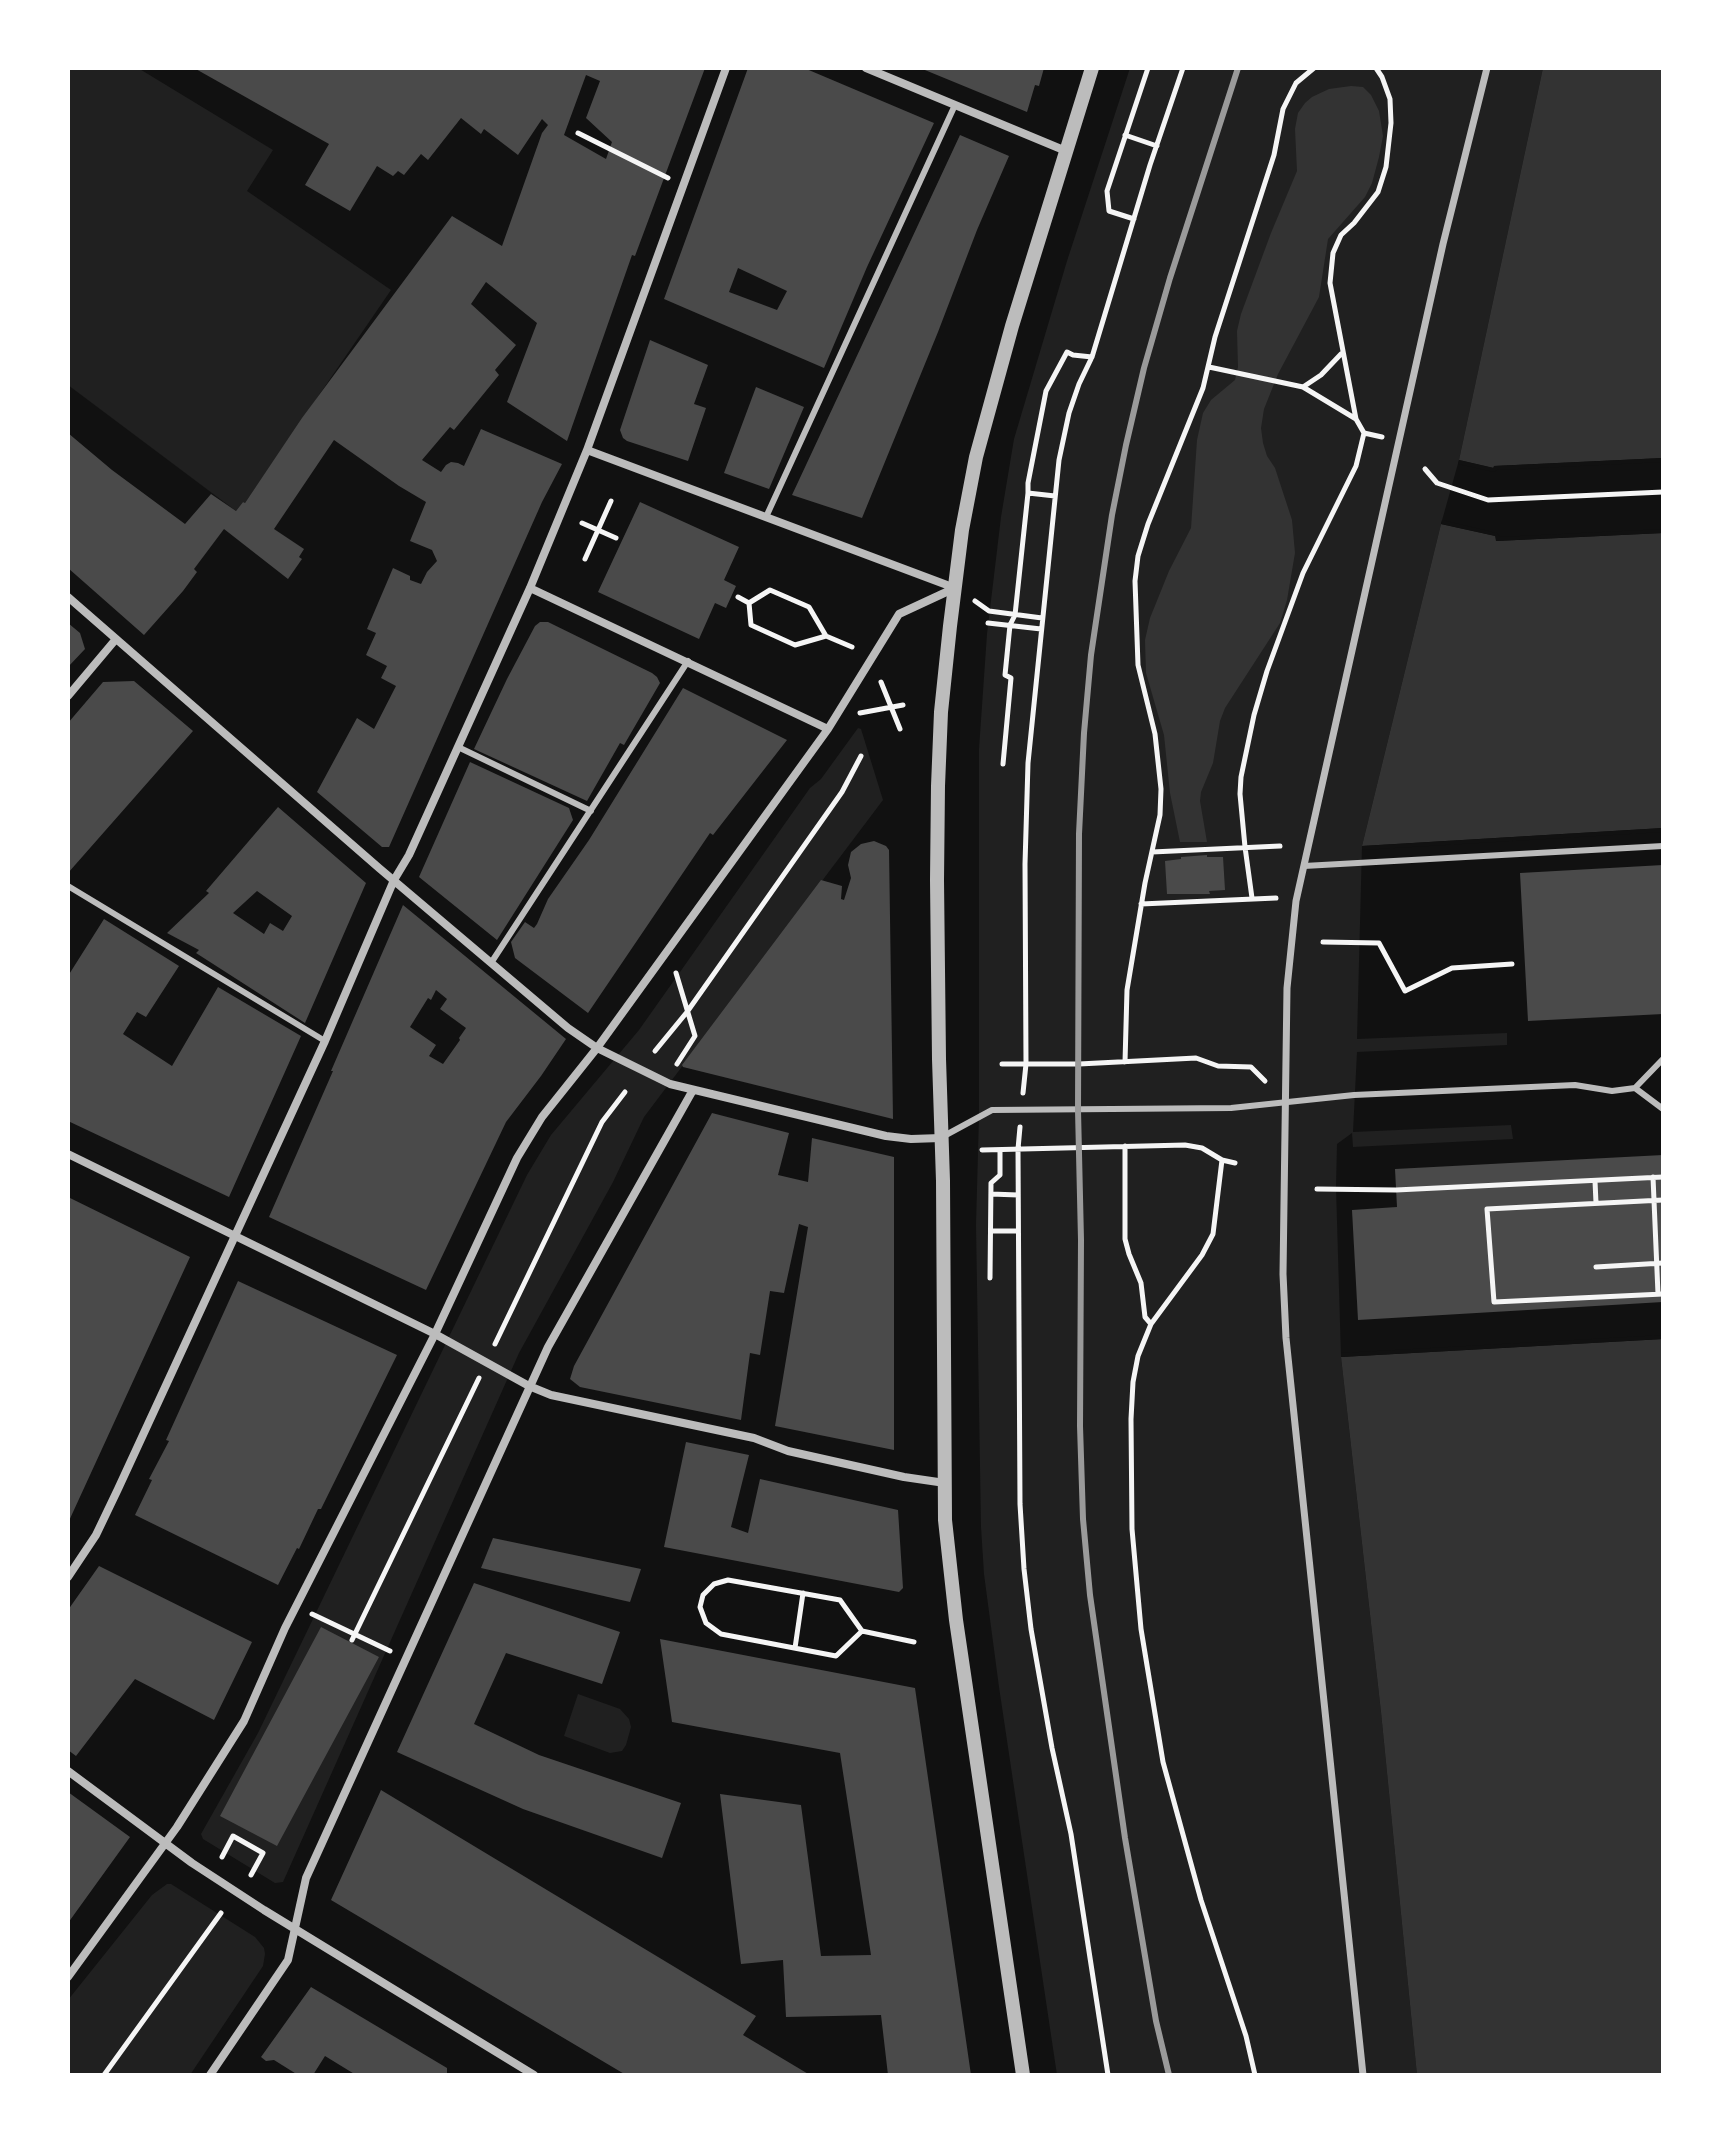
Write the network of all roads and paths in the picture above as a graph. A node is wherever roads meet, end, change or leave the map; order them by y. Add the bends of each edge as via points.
1 (726, 68) edge
2 (866, 68) edge
3 (1092, 68) edge
4 (1148, 68) edge
5 (1183, 68) edge
6 (1314, 68) edge
7 (1376, 68) edge
8 (1487, 68) edge
9 (955, 105) junction
10 (578, 133) dead end
11 (1125, 135) junction
12 (1157, 146) junction
13 (1066, 151) junction
14 (668, 178) dead end
15 (1134, 219) junction
16 (1342, 353) junction
17 (1092, 357) junction
18 (1209, 367) junction
19 (1303, 387) junction
20 (1356, 419) junction
21 (1364, 433) junction
22 (1398, 441) junction
23 (587, 450) junction
24 (1425, 469) dead end
25 (1663, 492) edge
26 (1028, 493) junction
27 (1055, 496) junction
28 (611, 501) dead end
29 (766, 517) junction
30 (582, 523) dead end
31 (598, 530) junction
32 (616, 538) dead end
33 (585, 559) dead end
34 (530, 588) junction
35 (956, 588) junction
36 (68, 597) edge
37 (738, 597) dead end
38 (749, 603) junction
39 (989, 611) dead end
40 (1015, 615) junction
41 (1042, 618) junction
42 (988, 623) dead end
43 (1010, 625) junction
44 (1041, 629) junction
45 (826, 636) junction
46 (116, 639) junction
47 (852, 647) dead end
48 (688, 661) junction
49 (880, 680) dead end
50 (68, 696) edge
51 (903, 705) dead end
52 (891, 709) junction
53 (859, 713) dead end
54 (828, 729) junction
55 (900, 729) dead end
56 (458, 747) junction
57 (861, 756) dead end
58 (1003, 764) dead end
59 (591, 811) junction
60 (1280, 846) dead end
61 (1663, 846) edge
62 (1245, 847) junction
63 (1152, 852) junction
64 (1304, 866) junction
65 (394, 880) junction
66 (68, 886) edge
67 (1252, 898) junction
68 (1276, 898) dead end
69 (1141, 904) junction
70 (1323, 942) dead end
71 (491, 963) junction
72 (1512, 964) dead end
73 (676, 972) dead end
74 (687, 1012) junction
75 (325, 1041) junction
76 (597, 1048) junction
77 (655, 1051) dead end
78 (1663, 1059) edge
79 (1125, 1062) junction
80 (677, 1064) dead end
81 (1002, 1064) dead end
82 (1026, 1064) junction
83 (1255, 1070) dead end
84 (1024, 1074) dead end
85 (1635, 1088) junction
86 (693, 1090) junction
87 (625, 1092) dead end
88 (1285, 1103) junction
89 (1663, 1109) edge
90 (941, 1138) junction
91 (1125, 1146) junction
92 (1018, 1149) junction
93 (982, 1150) dead end
94 (1000, 1150) junction
95 (68, 1154) edge
96 (1222, 1160) junction
97 (1235, 1163) dead end
98 (1653, 1177) junction
99 (1663, 1177) edge
100 (1595, 1181) junction
101 (1317, 1189) dead end
102 (991, 1194) junction
103 (1018, 1195) junction
104 (1654, 1200) junction
105 (1663, 1200) edge
106 (1596, 1203) junction
107 (991, 1231) junction
108 (1018, 1231) junction
109 (235, 1236) junction
110 (1660, 1263) edge
111 (1596, 1267) dead end
112 (990, 1278) dead end
113 (1661, 1294) edge
114 (1151, 1324) junction
115 (435, 1334) junction
116 (486, 1362) junction
117 (529, 1386) junction
118 (945, 1483) junction
119 (68, 1577) edge
120 (803, 1593) junction
121 (311, 1614) dead end
122 (862, 1631) junction
123 (354, 1637) junction
124 (914, 1642) dead end
125 (795, 1648) junction
126 (390, 1652) dead end
127 (68, 1771) edge
128 (166, 1843) junction
129 (222, 1857) dead end
130 (251, 1875) dead end
131 (221, 1913) dead end
132 (295, 1929) junction
133 (68, 1977) edge
134 (104, 2075) edge
135 (210, 2075) edge
136 (534, 2075) edge
137 (1023, 2075) edge
138 (1108, 2075) edge
139 (1255, 2075) edge
140 (1363, 2075) edge

1 - 23 street
2 - 9 street
3 - 13 street
4 - 11 path
5 - 12 path
6 - 18 path via 1296,83 1283,109 1274,155
7 - 16 path via 1390,99 1386,167 1378,192 1341,235 1333,253 1330,283
8 - 22 street
9 - 13 street
9 - 29 lane
10 - 14 path
11 - 12 path
11 - 15 path via 1107,191 1109,211
12 - 15 path
13 - 35 street via 976,457
15 - 17 path
16 - 19 path
16 - 20 path
17 - 26 path via 1067,352 1046,391
17 - 27 path via 1069,413
18 - 19 path
18 - 63 path via 1148,524 1135,581 1138,665 1155,734 1161,789
19 - 20 path
20 - 21 path
21 - 22 path
21 - 62 path via 1356,466 1303,573 1259,700 1241,777
22 - 64 street
23 - 29 street
23 - 34 street
24 - 25 path via 1437,483 1488,500
26 - 27 path
26 - 40 path
27 - 41 path
28 - 31 path
29 - 35 street
30 - 31 path
31 - 32 path
31 - 33 path
34 - 48 street
34 - 56 street
35 - 54 street via 899,614
35 - 90 street via 938,786
36 - 46 street
37 - 38 path
38 - 45 path via 770,590 809,607
38 - 45 path via 751,625 795,645
39 - 40 path
40 - 41 path
40 - 43 path
41 - 44 path
42 - 43 path
43 - 44 path
43 - 58 path
44 - 82 path via 1026,800
45 - 47 path
46 - 50 street
46 - 65 street
48 - 54 street
48 - 59 lane
49 - 52 path
51 - 52 path
52 - 53 path
52 - 55 path
54 - 76 street
56 - 59 lane
56 - 65 street
57 - 74 path via 842,792
59 - 71 lane
60 - 62 path
61 - 64 lane
62 - 63 path
62 - 67 path
63 - 69 path
64 - 88 street via 1289,964
65 - 71 street
65 - 75 street
66 - 75 lane
67 - 68 path
67 - 69 path
69 - 79 path via 1127,990
70 - 72 path via 1379,943 1405,991 1452,968
71 - 76 street
73 - 74 path
74 - 77 path
74 - 80 path via 695,1036
75 - 109 street
76 - 86 street
76 - 115 street via 517,1158
78 - 85 lane
79 - 82 path
79 - 83 path via 1196,1058
81 - 82 path
82 - 84 path
85 - 88 lane via 1612,1091 1575,1085
85 - 89 lane
86 - 90 street via 886,1136
86 - 117 street
87 - 116 path via 602,1122
88 - 90 lane via 992,1110
88 - 140 street via 1286,1338
90 - 118 street
91 - 92 path
91 - 96 path via 1194,1146
91 - 114 path via 1125,1239
92 - 94 path
92 - 103 path
93 - 94 path
94 - 102 path via 1000,1175 991,1183
95 - 109 street
96 - 97 path
96 - 114 path via 1208,1245
98 - 99 path
98 - 100 path
98 - 104 path
100 - 101 path
100 - 106 path
102 - 103 path
102 - 107 path
103 - 108 path
104 - 105 path
104 - 106 path
104 - 110 path
106 - 113 path via 1487,1209 1494,1302
107 - 108 path
107 - 112 path
108 - 138 path via 1020,1504 1027,1597
109 - 115 street
109 - 119 street via 96,1535
110 - 111 path
110 - 113 path
114 - 139 path via 1133,1382 1130,1465 1146,1670 1175,1809
115 - 116 street
115 - 128 street via 285,1628 244,1721
116 - 117 street
116 - 123 path
117 - 118 street via 754,1438 788,1451
117 - 132 street via 306,1878
118 - 137 street via 954,1605
120 - 122 path via 840,1600
120 - 125 path
120 - 125 path via 728,1580 714,1584 700,1607 706,1623 721,1634
121 - 123 path
122 - 124 path
122 - 125 path via 836,1656
123 - 126 path
127 - 128 street
128 - 132 street
128 - 133 street
129 - 130 path via 233,1836 263,1853
131 - 134 path
132 - 135 street via 288,1960
132 - 136 street

